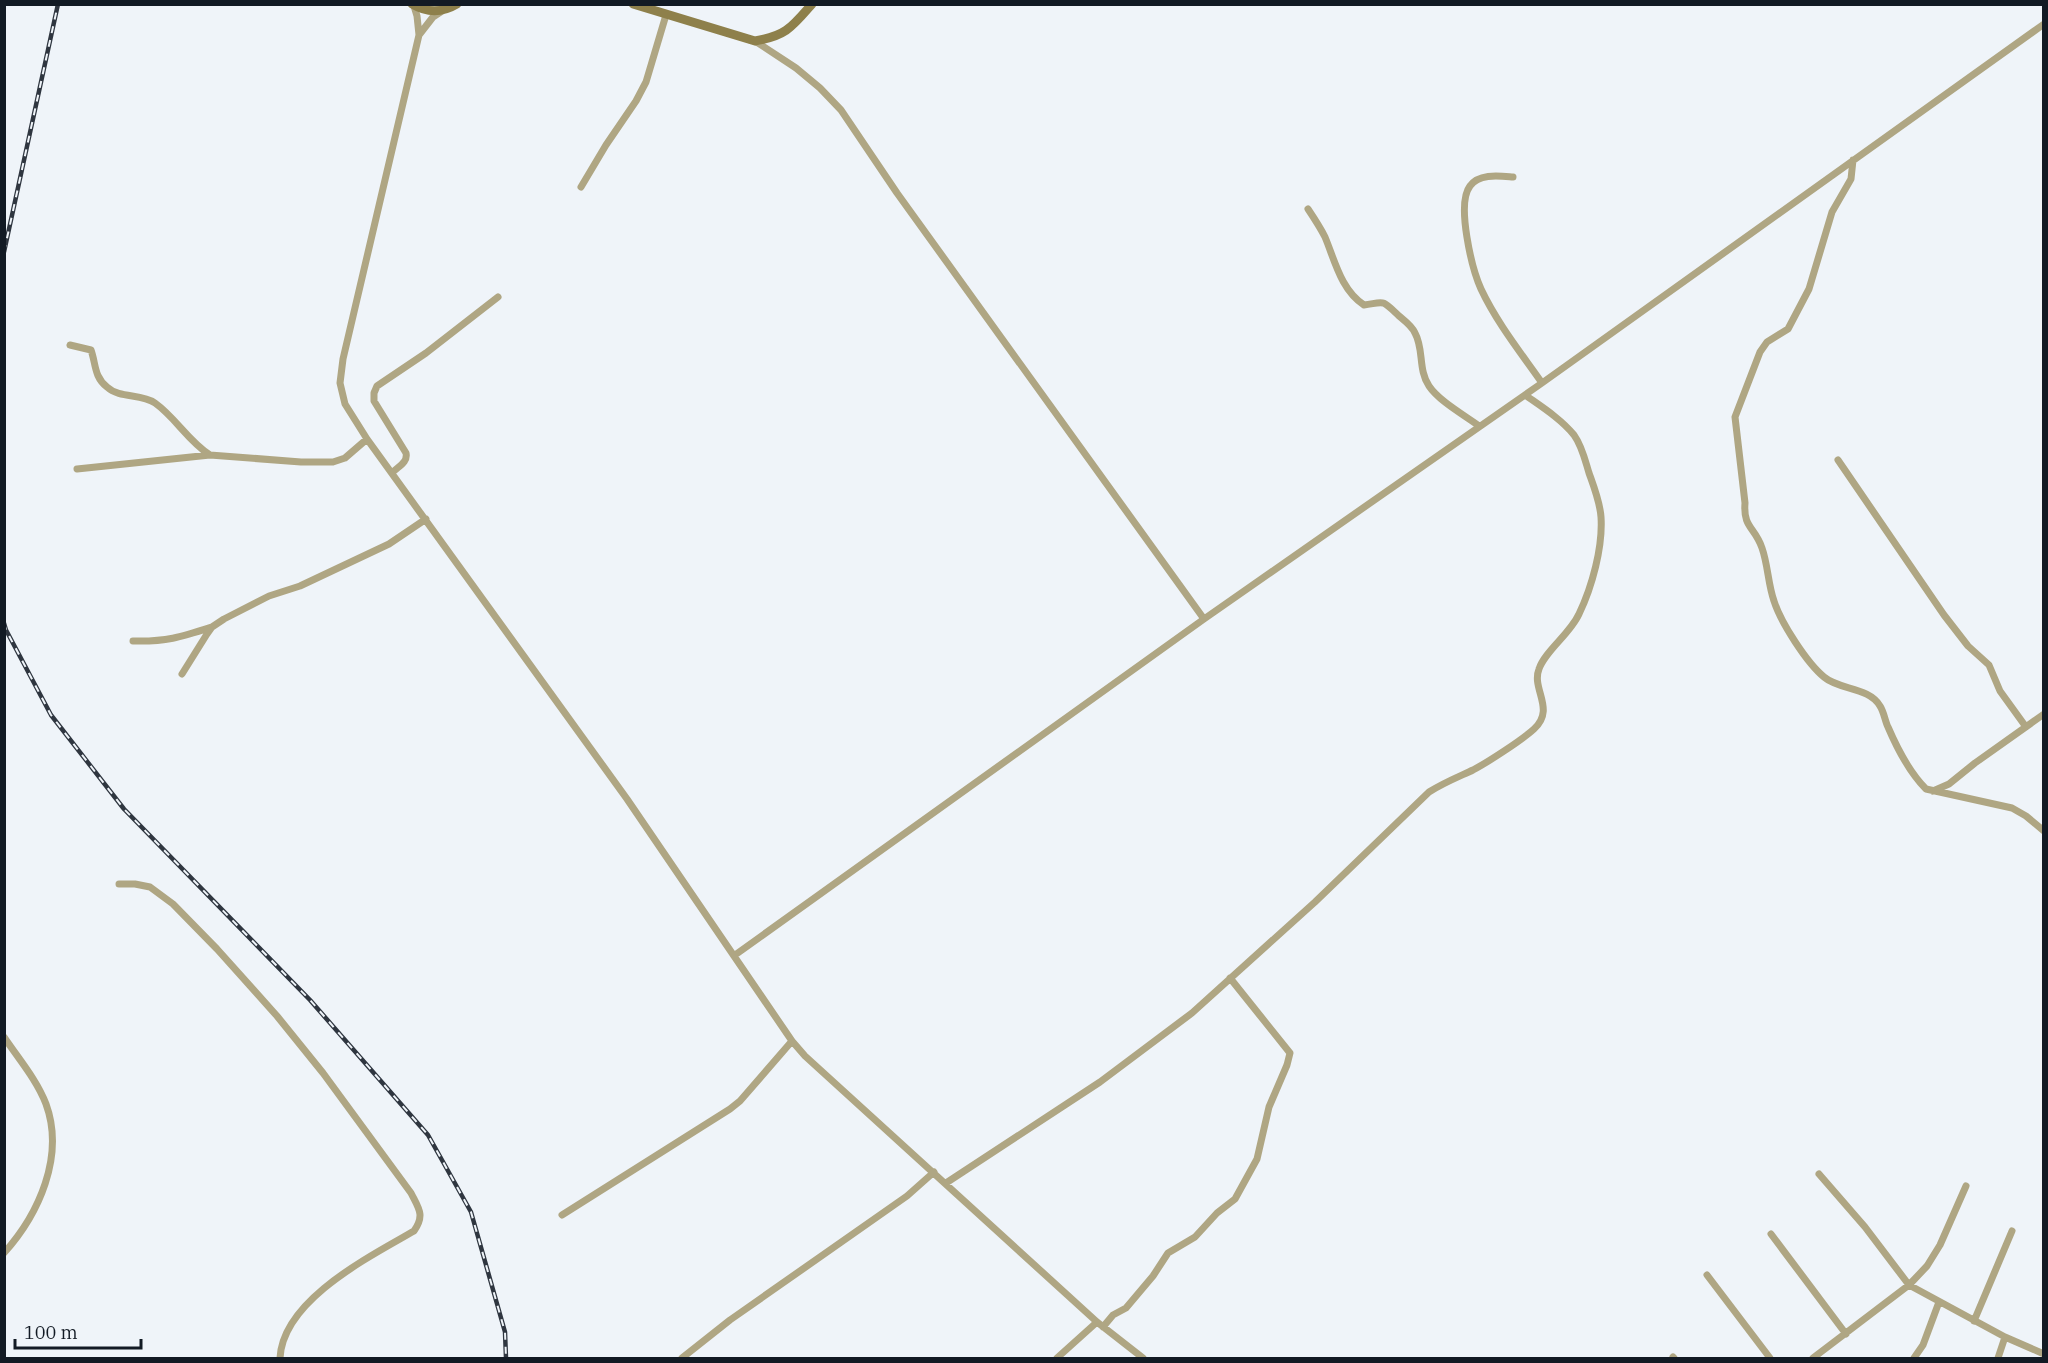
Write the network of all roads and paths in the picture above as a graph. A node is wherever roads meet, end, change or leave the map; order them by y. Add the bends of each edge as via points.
1 (457, 4) edge
2 (633, 4) edge
3 (812, 4) edge
4 (413, 5) edge
5 (442, 11) junction
6 (666, 15) junction
7 (2043, 24) edge
8 (420, 35) junction
9 (755, 41) junction
10 (1853, 160) junction
11 (1513, 177) dead end
12 (581, 187) dead end
13 (1308, 209) dead end
14 (498, 297) dead end
15 (70, 345) dead end
16 (1542, 383) junction
17 (1525, 395) junction
18 (1479, 426) junction
19 (367, 439) junction
20 (210, 455) junction
21 (1838, 460) dead end
22 (77, 469) dead end
23 (393, 472) junction
24 (426, 519) junction
25 (1204, 619) junction
26 (212, 627) junction
27 (133, 641) dead end
28 (182, 674) dead end
29 (2043, 714) edge
30 (2026, 727) junction
31 (1933, 791) junction
32 (2043, 831) edge
33 (119, 884) dead end
34 (735, 956) junction
35 (1230, 978) junction
36 (4, 1037) edge
37 (792, 1041) junction
38 (934, 1172) junction
39 (1820, 1174) dead end
40 (946, 1183) junction
41 (1966, 1186) dead end
42 (562, 1215) dead end
43 (2012, 1231) dead end
44 (1771, 1234) dead end
45 (4, 1253) edge
46 (1707, 1275) dead end
47 (1909, 1285) junction
48 (1939, 1302) junction
49 (1974, 1321) junction
50 (1100, 1324) junction
51 (1846, 1334) junction
52 (2005, 1337) junction
53 (2043, 1354) edge
54 (1816, 1358) edge
55 (280, 1359) edge
56 (682, 1359) edge
57 (1058, 1359) edge
58 (1143, 1359) edge
59 (1770, 1359) edge
60 (1914, 1359) edge
61 (1998, 1359) edge

1 - 5 street
2 - 6 street
3 - 9 street via 788,30 774,38
4 - 5 street
4 - 8 street
5 - 8 street
6 - 9 street
6 - 12 street via 646,82
7 - 10 street
8 - 19 street via 339,383 345,404
9 - 25 street via 796,68 841,110
10 - 16 street
10 - 31 street via 1851,179 1832,212 1809,290 1788,329 1767,342 1760,352 1735,417 1744,516 1764,551 1774,601 1814,668 1826,680 1861,692 1881,706 1893,738 1918,781
11 - 16 street via 1480,178 1470,185 1466,195 1467,239 1481,288
13 - 18 street via 1349,290 1364,305 1384,303 1411,327 1428,384
14 - 23 street via 377,386 377,408 407,458
15 - 20 street via 91,350 94,369 108,389 154,402
16 - 17 street
17 - 18 street
17 - 35 street via 1574,436 1582,450 1601,517 1588,594 1567,634 1538,670 1541,720 1534,729 1476,768 1429,792
18 - 25 street
19 - 20 street via 345,458 333,462
19 - 23 street
20 - 22 street
21 - 30 street via 1944,615 1989,665 2000,691
23 - 24 street
24 - 26 street via 389,544 300,586 251,604
24 - 34 street
25 - 34 street
26 - 27 street via 171,640
26 - 28 street
29 - 30 street
30 - 31 street via 1949,784
31 - 32 street via 2012,808
33 - 55 street via 150,887 174,904 217,949 323,1073 420,1211 420,1222 414,1231 324,1286 287,1332
34 - 37 street
35 - 40 street via 1100,1082
35 - 50 street via 1290,1053 1269,1107 1257,1159 1235,1199 1195,1237 1168,1253 1126,1308
36 - 45 street via 45,1101 53,1146 50,1166 29,1219
37 - 38 street
37 - 42 street via 730,1109
38 - 40 street
38 - 56 street via 907,1196 730,1320
39 - 47 street
40 - 50 street
41 - 47 street via 1940,1245
43 - 49 street
44 - 51 street
46 - 59 street
47 - 48 street
47 - 51 street
48 - 49 street
48 - 60 street
49 - 52 street
50 - 57 street
50 - 58 street
51 - 54 street
52 - 53 street
52 - 61 street

